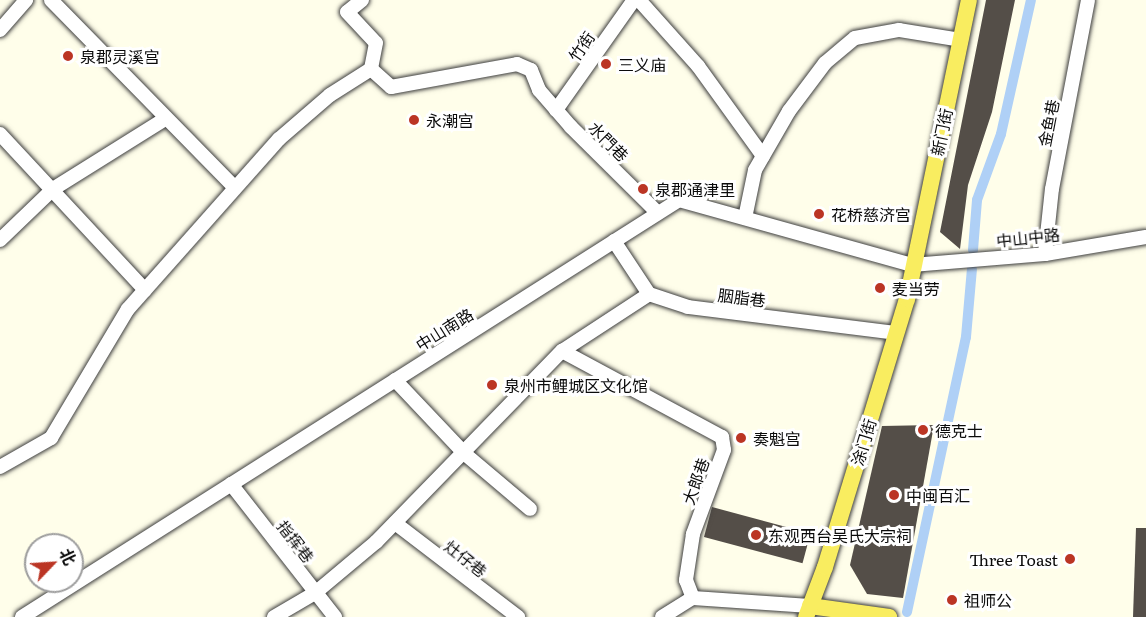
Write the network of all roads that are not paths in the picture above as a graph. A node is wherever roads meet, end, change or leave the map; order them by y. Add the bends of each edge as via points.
1 (26, 0) edge
2 (51, 0) edge
3 (362, 0) edge
4 (634, 0) edge
5 (639, 0) edge
6 (969, 0) edge
7 (1088, 0) edge
8 (0, 30) edge
9 (961, 40) junction
10 (371, 69) junction
11 (556, 110) junction
12 (165, 119) junction
13 (0, 134) edge
14 (763, 156) junction
15 (234, 187) junction
16 (53, 189) junction
17 (658, 213) junction
18 (744, 218) junction
19 (1146, 237) edge
20 (0, 240) edge
21 (614, 241) junction
22 (1045, 254) junction
23 (912, 265) junction
24 (145, 290) junction
25 (649, 294) junction
26 (896, 333) junction
27 (562, 351) junction
28 (395, 380) junction
29 (465, 454) junction
30 (0, 467) edge
31 (231, 484) junction
32 (530, 509) dead end
33 (395, 523) junction
34 (315, 592) junction
35 (693, 598) junction
36 (808, 612) edge
37 (22, 617) edge
38 (274, 617) edge
39 (335, 617) edge
40 (518, 617) edge
41 (662, 617) edge
42 (889, 617) edge

1 - 8 street
2 - 12 street
3 - 10 street via 347,12 376,43
4 - 11 street, 竹街
5 - 14 street via 698,66
6 - 9 main road, 新门街
7 - 22 street, 金鱼巷 via 1052,189
9 - 14 street via 899,30 855,38 825,63 789,111
9 - 23 main road, 新门街
10 - 11 street, 水門巷 via 391,87 517,63 531,70 538,90
10 - 15 street via 330,95 279,138
11 - 17 street, 水門巷
12 - 15 street
12 - 16 street
13 - 16 street
14 - 18 street via 755,170
15 - 24 street
16 - 20 street
16 - 24 street
17 - 18 street, 中山南路 via 679,200
17 - 21 street, 中山南路
18 - 23 street, 中山南路
19 - 22 street, 中山中路
21 - 25 street
21 - 28 street, 中山南路
22 - 23 street, 中山中路
23 - 26 main road, 涂门街
24 - 30 street via 128,309 51,438
25 - 26 street, 胭脂巷 via 688,307
25 - 27 street
26 - 36 main road, 涂门街
27 - 29 street
27 - 35 street, 大郎巷 via 722,437 724,450 693,534 686,580
28 - 29 street
28 - 31 street, 中山南路
29 - 32 street
29 - 33 street
31 - 34 street, 指挥巷
31 - 37 street, 中山南路
33 - 34 street
33 - 40 street, 灶仔巷
34 - 38 street
34 - 39 street, 指挥巷
35 - 36 street
35 - 41 street
36 - 42 main road

